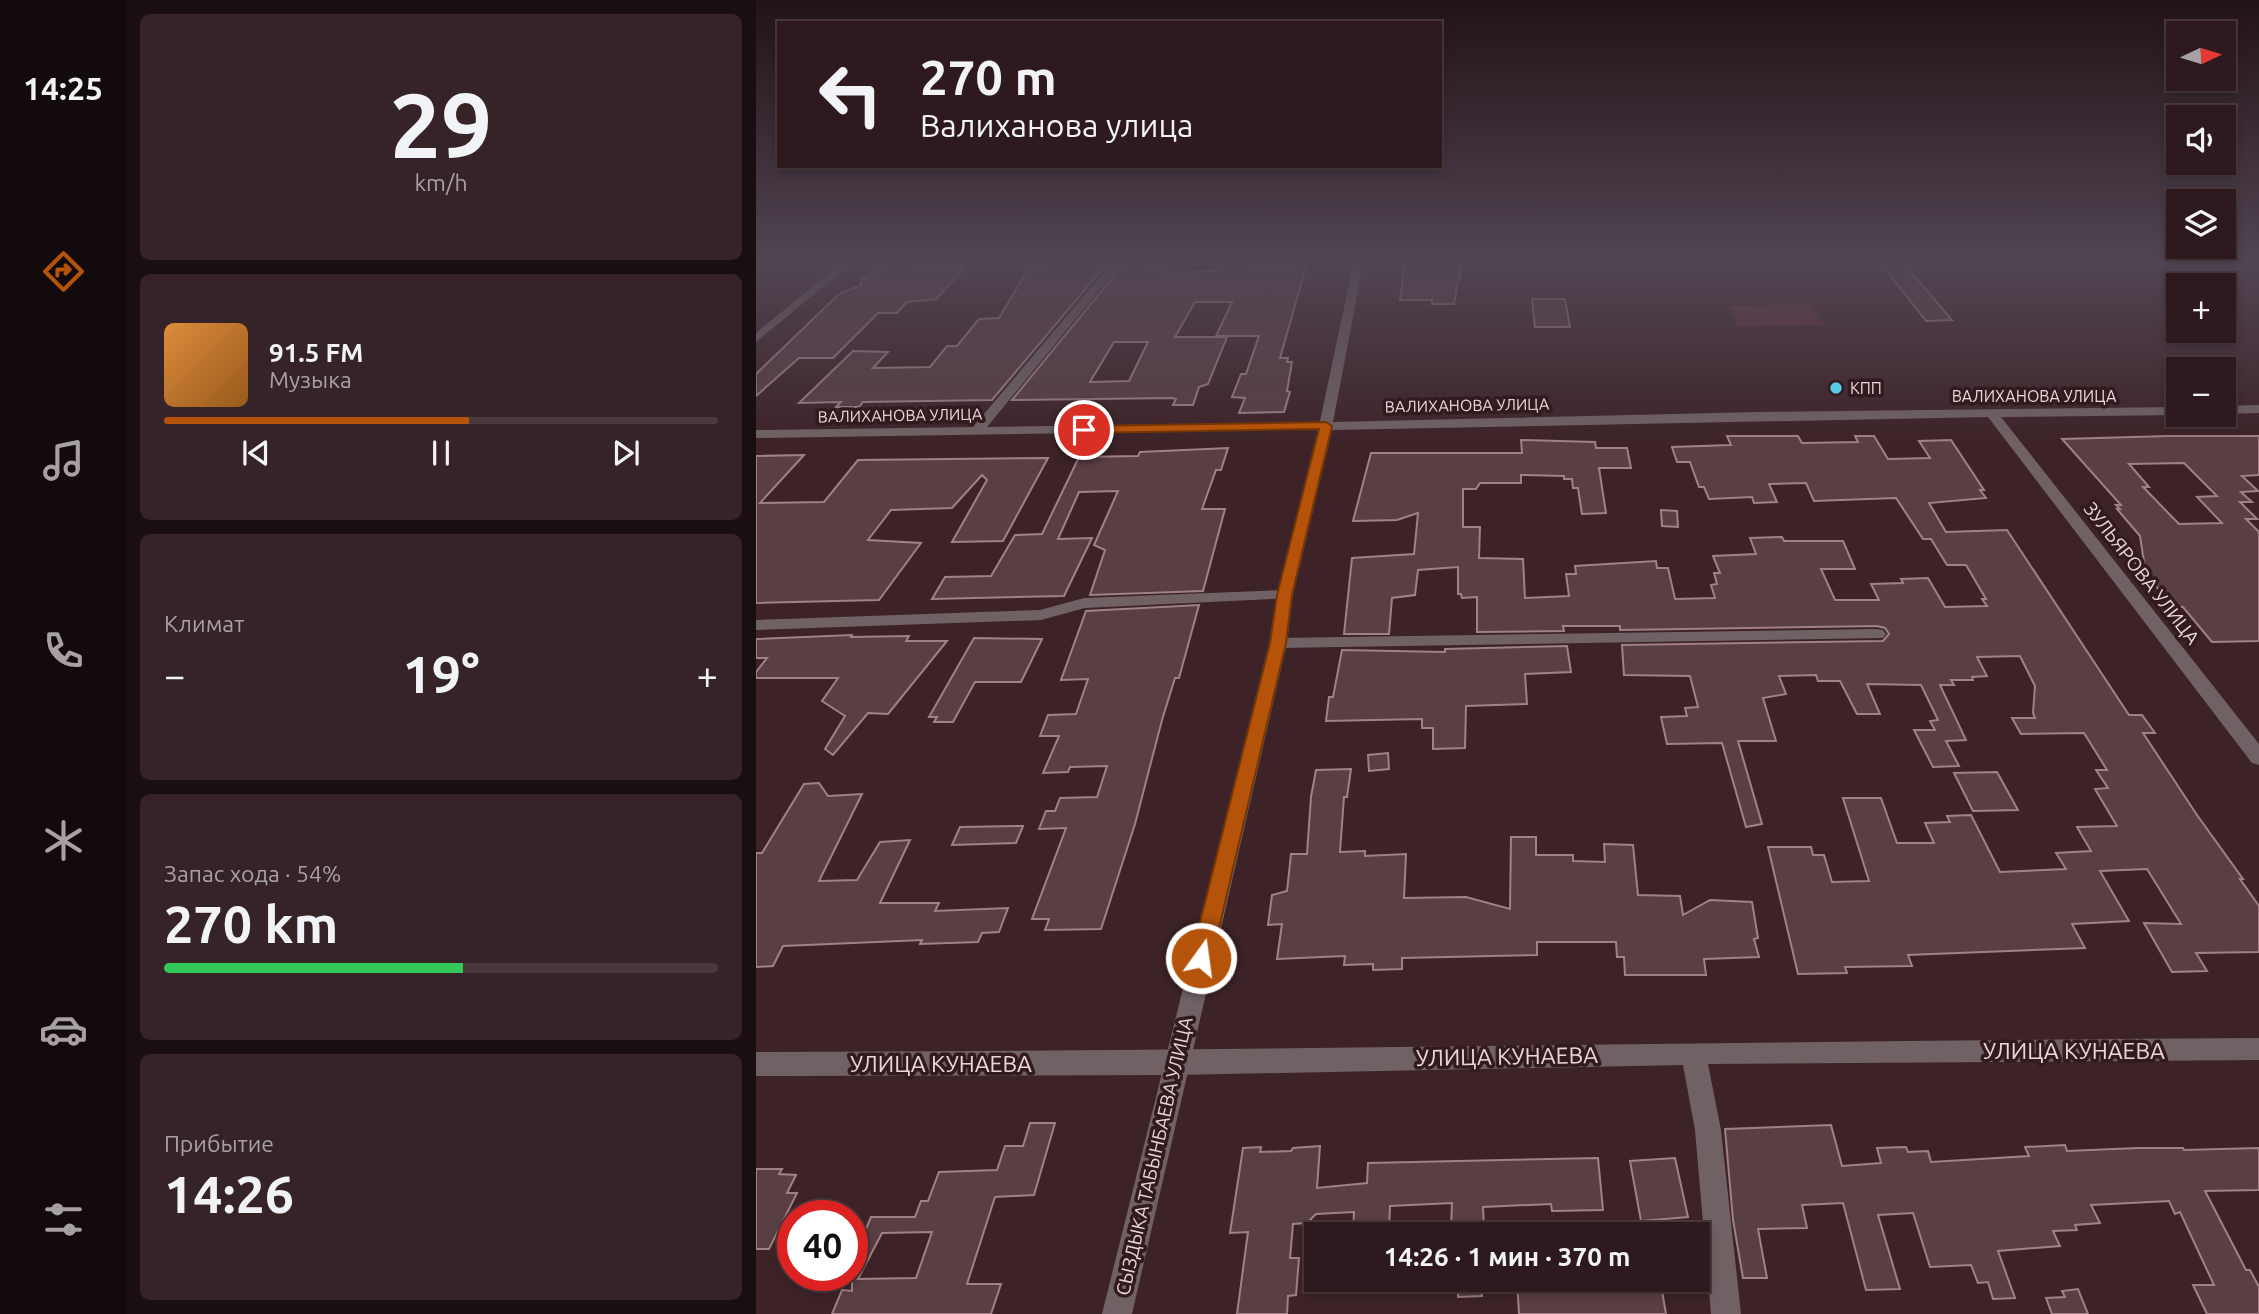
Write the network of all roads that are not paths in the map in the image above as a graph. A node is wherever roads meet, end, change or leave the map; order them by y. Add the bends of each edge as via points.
1 (777, 321) edge
2 (1068, 321) edge
3 (1347, 321) edge
4 (756, 339) edge
5 (2259, 409) edge
6 (2236, 410) edge
7 (2166, 411) edge
8 (1992, 413) junction
9 (1326, 426) junction
10 (976, 432) junction
11 (756, 434) edge
12 (1285, 595) junction
13 (756, 625) edge
14 (1877, 634) dead end
15 (1278, 643) junction
16 (2259, 758) edge
17 (2259, 1049) edge
18 (1693, 1053) junction
19 (1176, 1063) junction
20 (756, 1064) edge
21 (1117, 1314) edge
22 (1726, 1314) edge

1 - 4 street
2 - 10 street
3 - 9 street, СЫЗДЫКА ТАБЫНБАЕВА УЛИЦА
5 - 6 street
7 - 8 street, ВАЛИХАНОВА УЛИЦА
8 - 9 street, ВАЛИХАНОВА УЛИЦА
8 - 16 street, ЗУЛЬЯРОВА УЛИЦА
9 - 10 street, ВАЛИХАНОВА УЛИЦА
9 - 12 street, СЫЗДЫКА ТАБЫНБАЕВА УЛИЦА
10 - 11 street, ВАЛИХАНОВА УЛИЦА
12 - 13 street via 1084,603 1041,615
12 - 15 street, СЫЗДЫКА ТАБЫНБАЕВА УЛИЦА
14 - 15 street
15 - 19 street, СЫЗДЫКА ТАБЫНБАЕВА УЛИЦА
17 - 18 street, УЛИЦА КУНАЕВА
18 - 19 street, УЛИЦА КУНАЕВА
18 - 22 street via 1708,1130
19 - 20 street, УЛИЦА КУНАЕВА
19 - 21 street, СЫЗДЫКА ТАБЫНБАЕВА УЛИЦА

